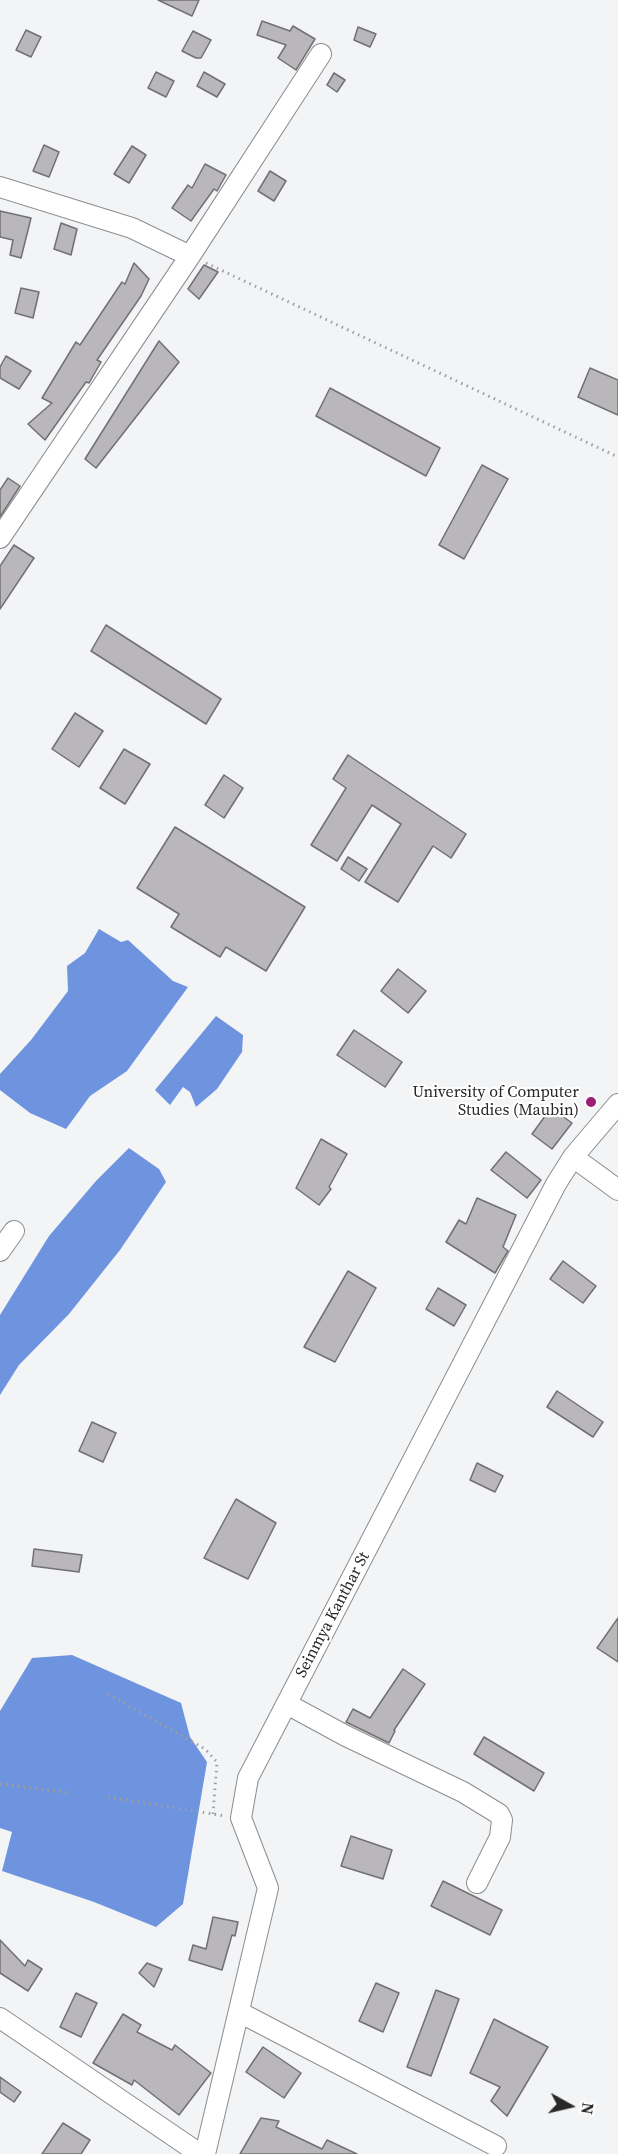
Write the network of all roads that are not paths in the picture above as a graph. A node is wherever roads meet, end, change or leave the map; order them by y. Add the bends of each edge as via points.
1 (321, 54) dead end
2 (0, 187) edge
3 (190, 256) junction
4 (0, 538) edge
5 (618, 1104) edge
6 (573, 1157) junction
7 (618, 1190) edge
8 (14, 1231) dead end
9 (0, 1251) edge
10 (287, 1704) junction
11 (477, 1883) dead end
12 (239, 2012) junction
13 (0, 2018) edge
14 (496, 2146) dead end
15 (200, 2154) edge
16 (205, 2154) edge

1 - 3 street
2 - 3 street via 132,228
3 - 4 street
5 - 6 street, Seinmya Kanthar St
6 - 7 street
6 - 10 street, Seinmya Kanthar St
8 - 9 street
10 - 11 street via 499,1814 500,1837
10 - 12 street, Seinmya Kanthar St via 248,1778 241,1818 268,1888
12 - 14 street
12 - 16 street
13 - 15 street

